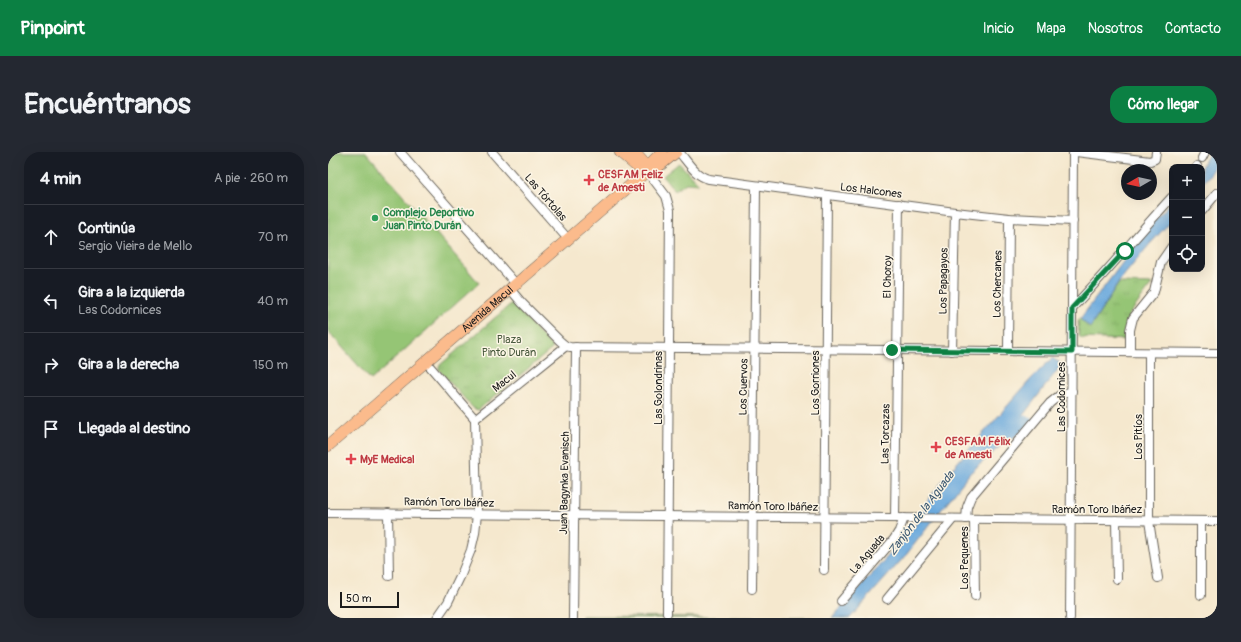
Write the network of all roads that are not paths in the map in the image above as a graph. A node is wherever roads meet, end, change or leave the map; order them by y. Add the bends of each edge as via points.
1 (400, 152) edge
2 (492, 152) edge
3 (620, 152) edge
4 (634, 152) edge
5 (662, 152) edge
6 (678, 152) edge
7 (1075, 152) edge
8 (1156, 154) edge
9 (647, 171) junction
10 (756, 186) junction
11 (1217, 193) edge
12 (827, 195) junction
13 (1169, 200) edge
14 (899, 204) junction
15 (1205, 207) edge
16 (955, 212) junction
17 (1009, 218) junction
18 (1073, 221) junction
19 (568, 239) junction
20 (1169, 250) edge
21 (513, 287) junction
22 (1072, 308) junction
23 (566, 346) junction
24 (576, 347) junction
25 (669, 348) junction
26 (754, 349) junction
27 (826, 350) junction
28 (897, 350) junction
29 (952, 351) junction
30 (1008, 351) junction
31 (1072, 352) junction
32 (1130, 352) junction
33 (1149, 352) junction
34 (1217, 353) edge
35 (426, 362) junction
36 (1072, 391) junction
37 (475, 419) junction
38 (328, 446) edge
39 (328, 513) edge
40 (388, 513) junction
41 (477, 514) junction
42 (574, 515) junction
43 (668, 516) junction
44 (753, 517) junction
45 (824, 517) junction
46 (895, 518) junction
47 (907, 518) junction
48 (953, 519) junction
49 (970, 519) junction
50 (1071, 520) junction
51 (1116, 520) junction
52 (1149, 521) junction
53 (1202, 521) junction
54 (1217, 521) edge
55 (824, 570) dead end
56 (389, 576) dead end
57 (1158, 578) dead end
58 (1117, 579) dead end
59 (752, 589) dead end
60 (1201, 595) dead end
61 (975, 596) dead end
62 (887, 599) dead end
63 (841, 601) dead end
64 (667, 613) dead end
65 (437, 618) edge
66 (573, 618) edge
67 (1070, 618) edge

1 - 21 street
2 - 19 street, Las Tórtolas
3 - 9 main road via 636,166
4 - 9 main road via 644,163
5 - 9 main road, Avenida Macul
6 - 9 main road, Avenida Macul via 659,166
6 - 10 street, Los Halcones via 696,172 706,178
7 - 8 street via 1148,161 1153,160
7 - 18 street, Las Codornices
9 - 19 main road, Avenida Macul
9 - 25 street, Las Golondrinas via 663,190 670,206
10 - 12 street, Los Halcones
10 - 26 street, Los Cuervos
11 - 15 street
12 - 14 street, Los Halcones
12 - 27 street, Los Gorriones
13 - 22 street
14 - 16 street, Los Halcones
14 - 28 street, El Choroy
16 - 17 street, Los Halcones
16 - 29 street, Los Papagayos
17 - 18 street, Los Halcones
17 - 30 street, Los Chercanes
18 - 22 street, Las Codornices
19 - 21 main road, Avenida Macul
20 - 32 street via 1161,262 1154,292 1133,318
21 - 23 street via 527,309
21 - 35 main road, Avenida Macul
22 - 31 street, Las Codornices
23 - 24 street
23 - 37 street, Macul
24 - 25 street
24 - 42 street, Juan Bagynka Evanisch
25 - 26 street
25 - 43 street, Las Golondrinas
26 - 27 street
26 - 44 street, Los Cuervos
27 - 28 street
27 - 45 street, Los Gorriones
28 - 29 street
28 - 46 street, Las Torcazas
29 - 30 street
30 - 31 street
31 - 32 street
31 - 36 street, Las Codornices
32 - 33 street
33 - 34 street
33 - 52 street, Los Pitíos
35 - 37 street
35 - 38 main road, Avenida Macul
36 - 49 street via 1060,395 1050,403 971,497 967,507
36 - 50 street, Las Codornices
37 - 41 street
39 - 40 street, Ramón Toro Ibáñez
40 - 41 street, Ramón Toro Ibáñez
40 - 56 street
41 - 42 street, Ramón Toro Ibáñez
41 - 65 street via 469,556 455,589
42 - 43 street, Ramón Toro Ibáñez
42 - 66 street, Juan Bagynka Evanisch
43 - 44 street, Ramón Toro Ibáñez
43 - 64 street, Las Golondrinas
44 - 45 street, Ramón Toro Ibáñez
44 - 59 street, Los Cuervos
45 - 46 street, Ramón Toro Ibáñez
45 - 55 street, Los Gorriones
46 - 47 street, Ramón Toro Ibáñez
47 - 48 street, Ramón Toro Ibáñez
47 - 63 street, La Aguada
48 - 49 street, Ramón Toro Ibáñez
48 - 62 street
49 - 50 street, Ramón Toro Ibáñez
49 - 61 street, Los Pequenes
50 - 51 street, Ramón Toro Ibáñez
50 - 67 street, Las Codornices
51 - 52 street, Ramón Toro Ibáñez
51 - 58 street
52 - 53 street, Ramón Toro Ibáñez
52 - 57 street, Los Pitíos
53 - 54 street, Ramón Toro Ibáñez
53 - 60 street

